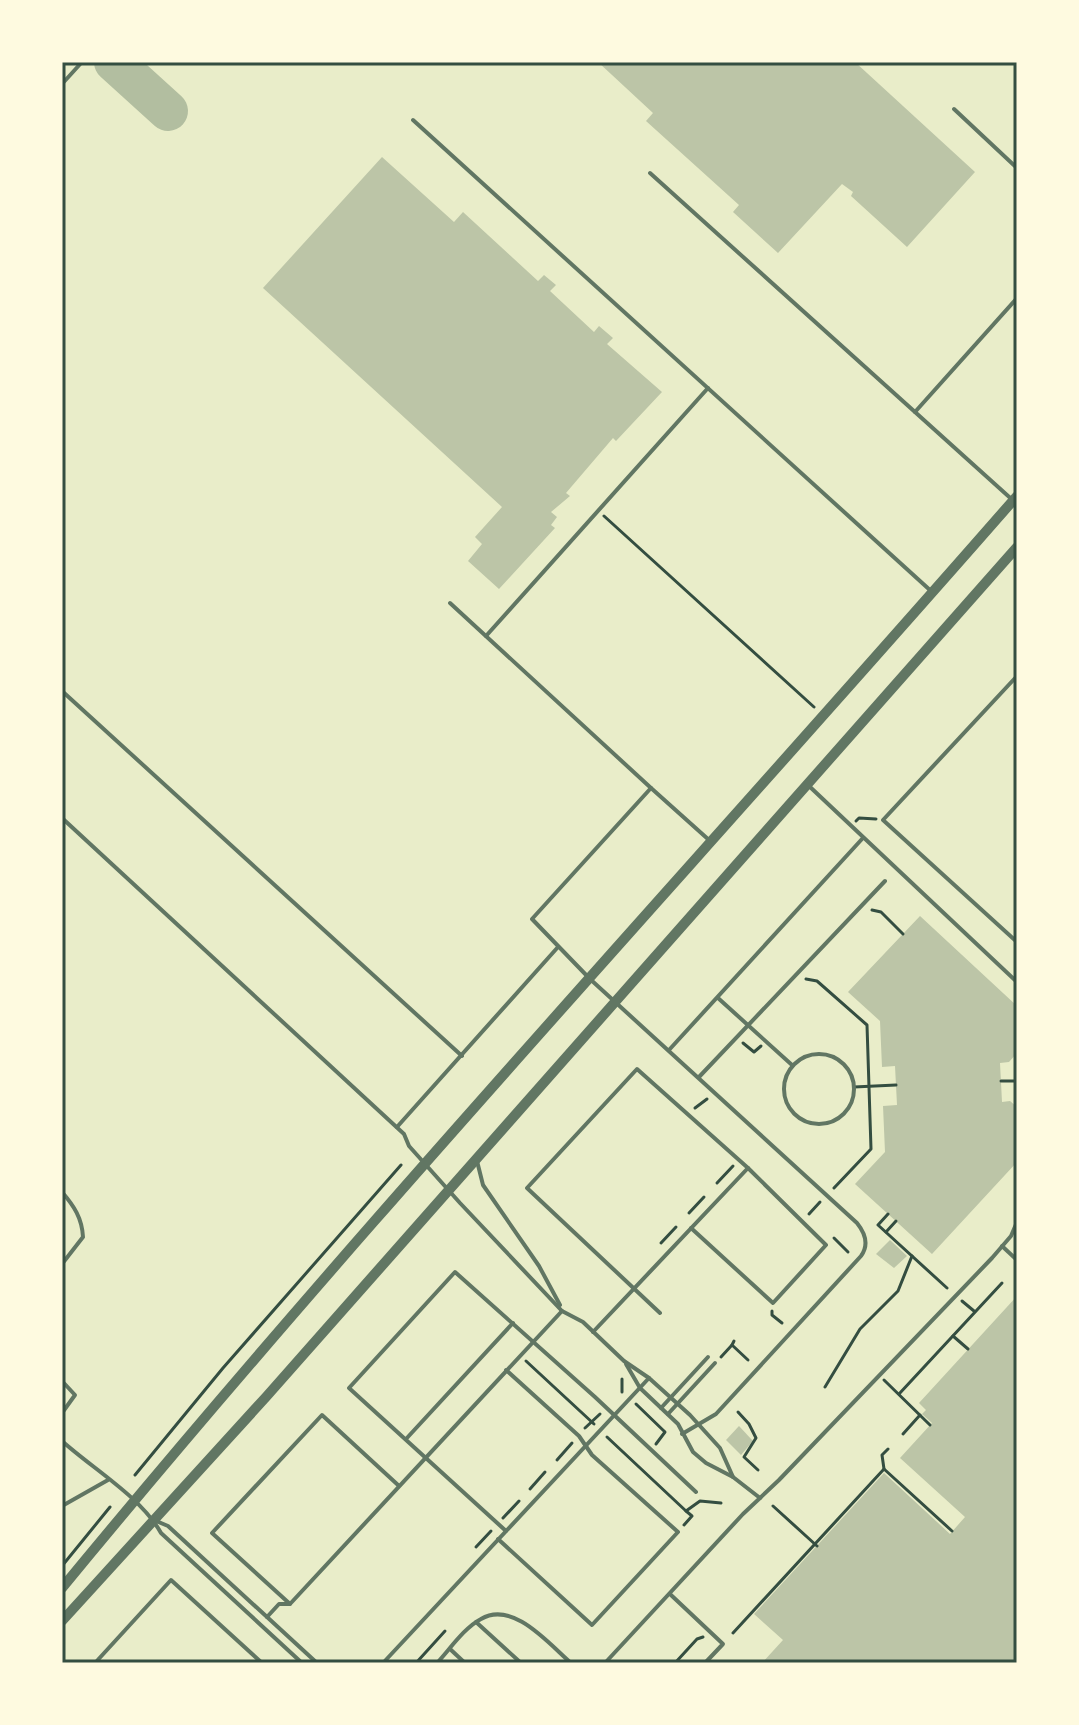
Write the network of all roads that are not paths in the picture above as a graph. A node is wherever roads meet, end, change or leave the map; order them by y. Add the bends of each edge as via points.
1 (82, 62) edge
2 (62, 84) edge
3 (954, 109) dead end
4 (413, 120) dead end
5 (1017, 168) edge
6 (650, 173) dead end
7 (1017, 298) edge
8 (708, 388) junction
9 (915, 412) junction
10 (1016, 500) edge
11 (1017, 547) edge
12 (933, 593) junction
13 (450, 603) dead end
14 (486, 636) junction
15 (1017, 676) edge
16 (62, 691) edge
17 (807, 784) junction
18 (651, 788) junction
19 (62, 818) edge
20 (862, 839) junction
21 (711, 842) junction
22 (885, 881) dead end
23 (1017, 942) edge
24 (558, 947) junction
25 (590, 979) junction
26 (1017, 982) edge
27 (718, 998) junction
28 (616, 1001) junction
29 (749, 1025) junction
30 (669, 1050) junction
31 (462, 1056) junction
32 (792, 1065) junction
33 (699, 1077) junction
34 (396, 1127) junction
35 (477, 1159) junction
36 (427, 1164) junction
37 (748, 1168) junction
38 (449, 1190) junction
39 (62, 1192) edge
40 (1017, 1224) edge
41 (691, 1228) junction
42 (1002, 1246) junction
43 (1017, 1260) edge
44 (62, 1264) edge
45 (635, 1289) junction
46 (562, 1311) junction
47 (660, 1313) dead end
48 (513, 1323) junction
49 (593, 1332) junction
50 (533, 1341) junction
51 (708, 1357) dead end
52 (624, 1361) junction
53 (715, 1363) road end
54 (506, 1370) junction
55 (649, 1378) junction
56 (62, 1381) edge
57 (640, 1388) junction
58 (670, 1397) junction
59 (678, 1404) junction
60 (661, 1408) junction
61 (62, 1413) edge
62 (668, 1414) junction
63 (613, 1415) junction
64 (697, 1425) junction
65 (682, 1434) junction
66 (406, 1439) junction
67 (62, 1441) edge
68 (585, 1445) junction
69 (426, 1457) junction
70 (733, 1477) junction
71 (108, 1480) junction
72 (399, 1486) junction
73 (696, 1492) dead end
74 (760, 1498) junction
75 (135, 1501) junction
76 (62, 1506) edge
77 (153, 1519) junction
78 (506, 1531) junction
79 (498, 1539) junction
80 (62, 1588) edge
81 (671, 1595) junction
82 (290, 1604) junction
83 (267, 1617) junction
84 (62, 1621) edge
85 (476, 1622) junction
86 (450, 1649) junction
87 (95, 1663) edge
88 (262, 1663) edge
89 (302, 1663) edge
90 (317, 1663) edge
91 (383, 1663) edge
92 (437, 1663) edge
93 (465, 1663) edge
94 (521, 1663) edge
95 (571, 1663) edge
96 (605, 1663) edge
97 (705, 1663) edge

1 - 2 lane
3 - 5 lane
4 - 8 lane
6 - 9 lane
7 - 9 lane
8 - 12 lane
8 - 14 lane
9 - 10 lane
10 - 12 street
11 - 17 street
12 - 21 street
13 - 14 lane
14 - 18 lane
15 - 23 lane via 883,820
16 - 31 lane
17 - 20 lane
17 - 28 street
18 - 21 lane
18 - 24 lane via 532,919
19 - 34 lane
20 - 26 lane
20 - 27 lane
21 - 25 street
22 - 29 lane
24 - 25 lane
24 - 31 lane
25 - 28 lane
25 - 36 street
27 - 29 lane
27 - 30 lane
28 - 30 lane
28 - 35 street
29 - 32 lane
29 - 33 lane
30 - 33 lane
31 - 34 lane
32 - 32 lane via 812,1053 836,1057 854,1087 840,1117 807,1122 789,1108 784,1098
33 - 64 lane via 857,1223 865,1241 861,1256 716,1414
34 - 36 lane
35 - 38 street
35 - 46 lane via 483,1185 539,1266
36 - 38 lane
36 - 75 street
37 - 41 lane
37 - 41 lane via 826,1245 773,1303
37 - 45 lane via 637,1069 527,1188
38 - 46 lane
38 - 77 street
39 - 44 lane via 83,1224 83,1237
40 - 42 lane
41 - 45 lane
42 - 43 lane
42 - 74 lane
45 - 47 lane
45 - 49 lane
46 - 49 lane
46 - 50 lane
48 - 50 lane
48 - 66 lane
48 - 66 lane via 455,1272 349,1388
49 - 52 lane
50 - 54 lane
50 - 63 lane
51 - 58 lane
52 - 55 lane
52 - 57 lane
53 - 59 lane
54 - 68 lane
54 - 69 lane
55 - 57 lane
55 - 58 lane
56 - 61 lane via 75,1395
57 - 60 lane
57 - 63 lane
58 - 59 lane
58 - 60 lane
59 - 62 lane
59 - 64 lane
60 - 62 lane
62 - 65 lane
63 - 68 lane
63 - 73 lane
64 - 65 lane
64 - 70 lane via 720,1448
65 - 70 lane via 700,1458
66 - 69 lane
67 - 71 lane
68 - 78 lane
68 - 79 lane via 678,1532 592,1625
69 - 72 lane
69 - 78 lane
70 - 74 lane
71 - 75 lane
71 - 76 lane
72 - 82 lane
72 - 82 lane via 322,1415 212,1533
74 - 81 lane
75 - 77 lane
75 - 80 street
77 - 83 lane via 168,1526
77 - 84 street
77 - 89 lane via 161,1533
78 - 79 lane
79 - 91 lane
81 - 96 lane
81 - 97 lane via 723,1644
82 - 83 lane via 279,1604
83 - 90 lane
85 - 86 lane
85 - 94 lane
85 - 95 lane via 492,1614 516,1619
86 - 92 lane
86 - 93 lane
87 - 88 lane via 171,1580

